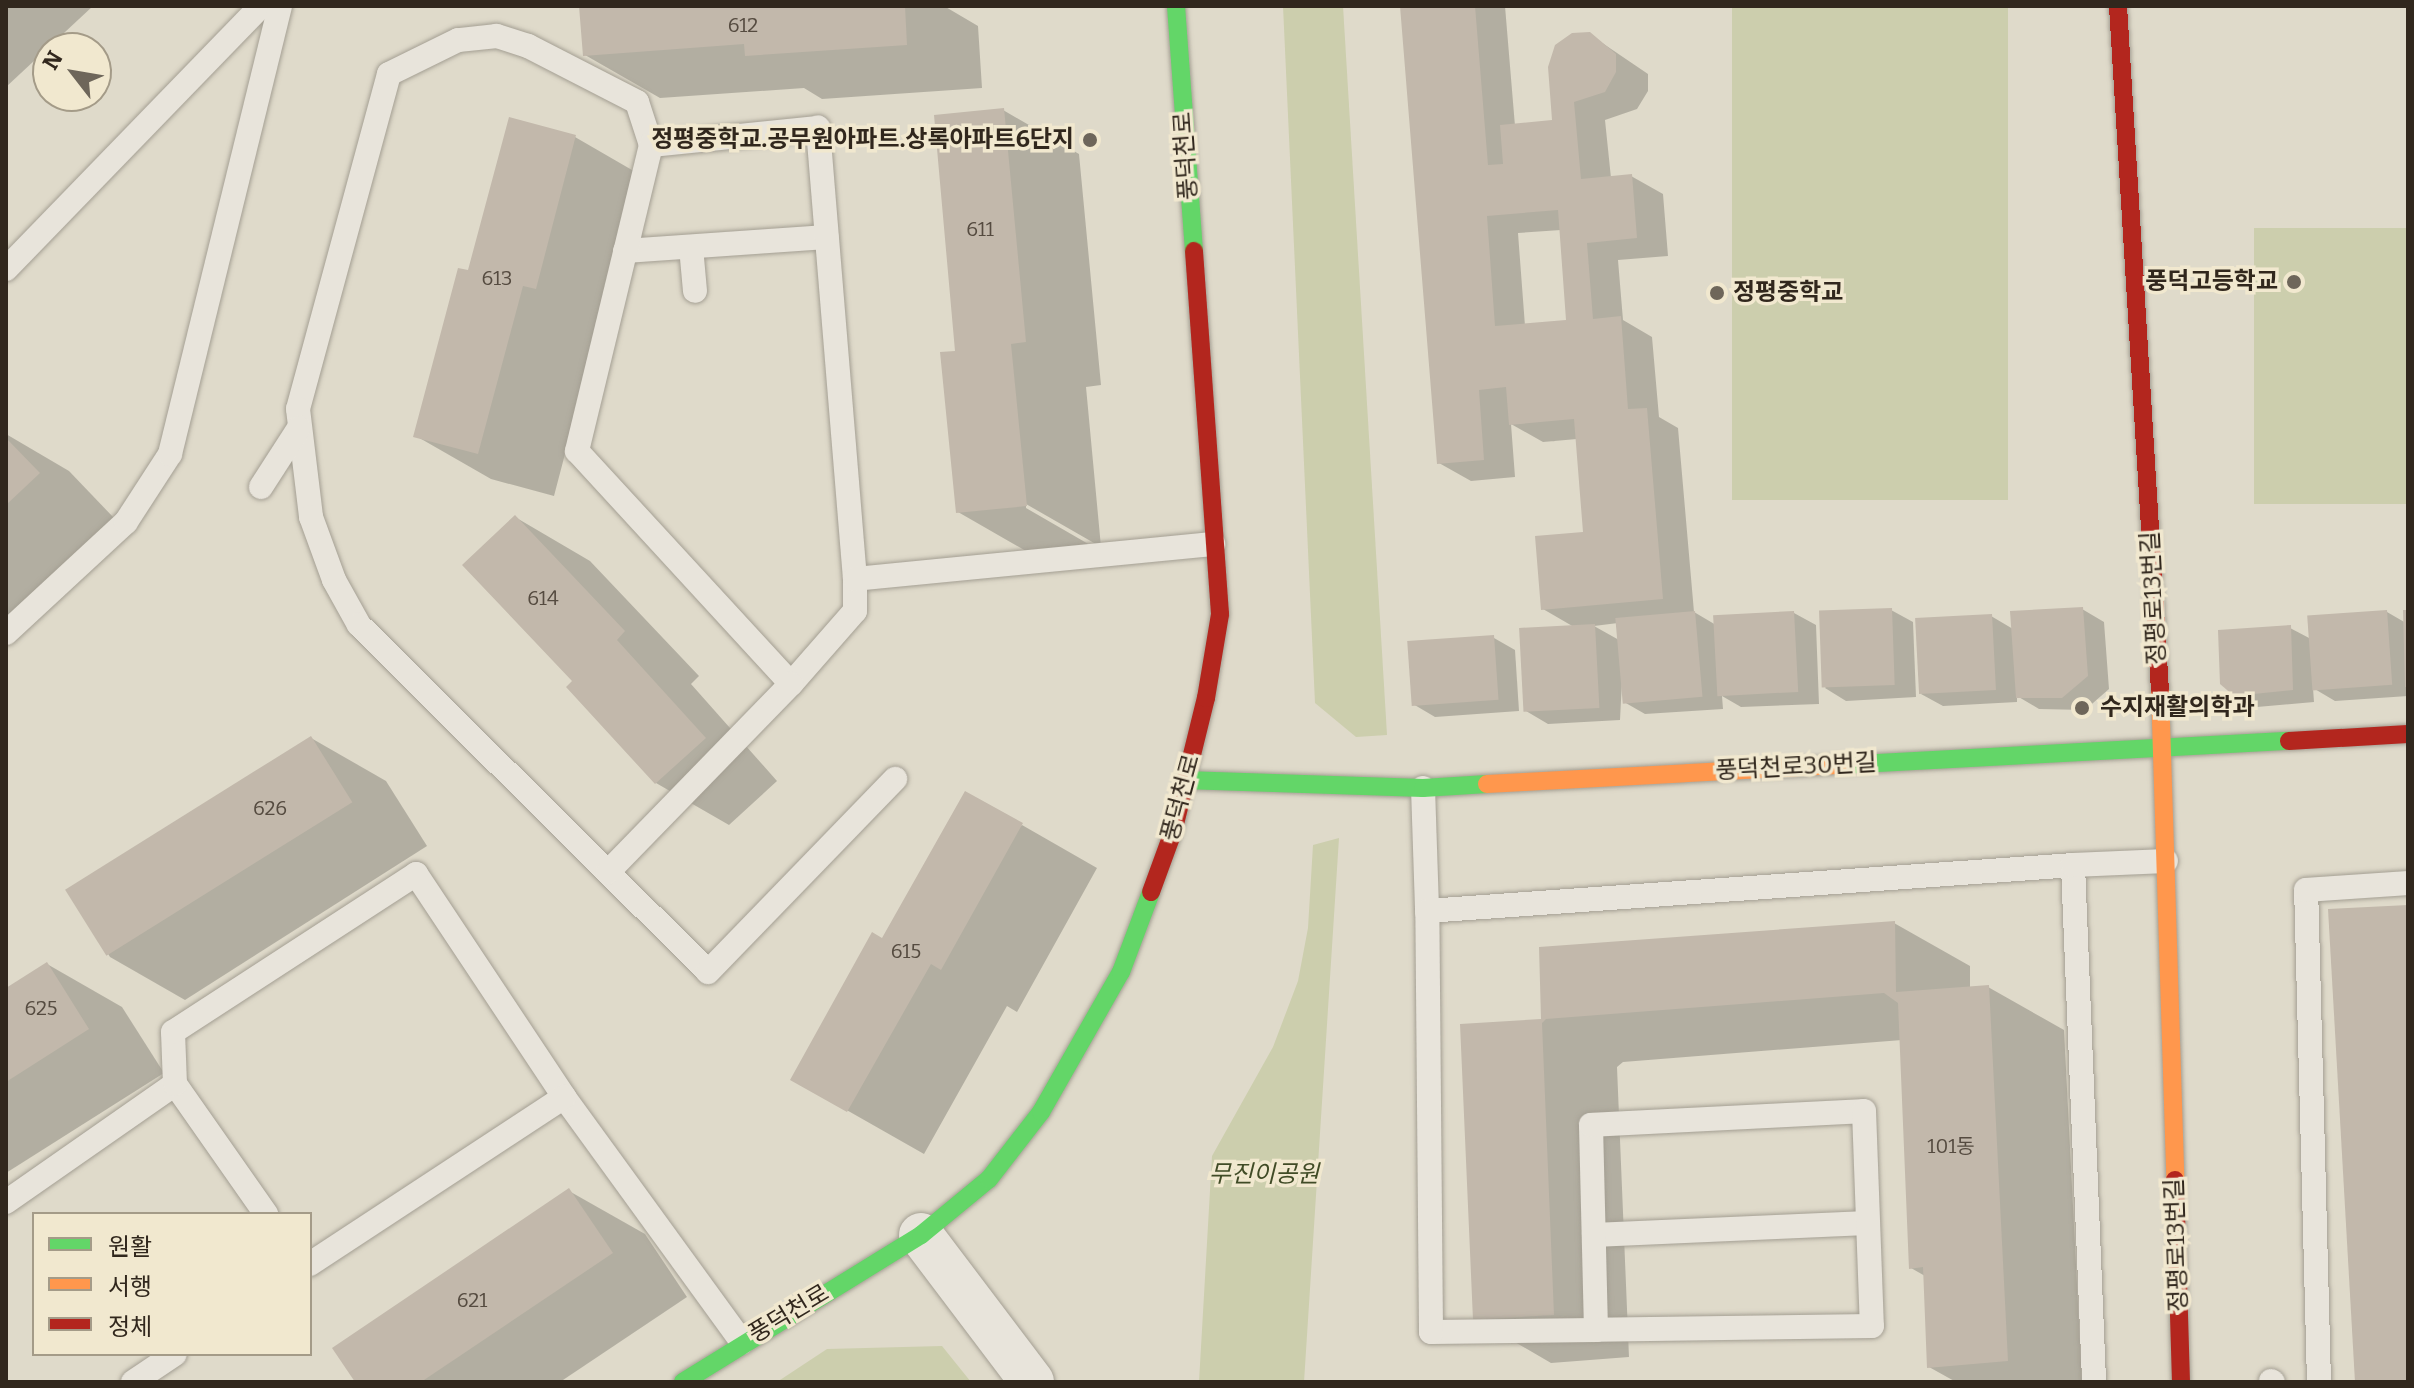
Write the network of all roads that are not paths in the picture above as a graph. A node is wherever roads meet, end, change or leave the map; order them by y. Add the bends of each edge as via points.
1 (261, 6) edge
2 (280, 6) edge
3 (1176, 6) edge
4 (2118, 6) edge
5 (651, 145) junction
6 (827, 237) junction
7 (691, 247) junction
8 (625, 251) junction
9 (7, 267) edge
10 (695, 291) dead end
11 (299, 428) junction
12 (261, 487) dead end
13 (1213, 544) junction
14 (855, 579) junction
15 (6, 633) edge
16 (791, 684) junction
17 (2408, 734) edge
18 (2163, 746) junction
19 (895, 779) dead end
20 (1184, 780) junction
21 (1423, 788) junction
22 (2166, 861) junction
23 (2073, 865) junction
24 (608, 872) junction
25 (2408, 883) edge
26 (1427, 911) junction
27 (175, 1084) junction
28 (564, 1097) junction
29 (6, 1202) edge
30 (265, 1212) edge
31 (1867, 1223) junction
32 (921, 1235) junction
33 (1594, 1235) junction
34 (312, 1263) edge
35 (1596, 1330) junction
36 (742, 1342) junction
37 (172, 1356) edge
38 (2094, 1380) dead end
39 (133, 1382) edge
40 (683, 1382) edge
41 (1032, 1382) edge
42 (2181, 1382) edge
43 (2319, 1382) edge

1 - 9 lane
2 - 15 lane via 170,454 126,522
3 - 13 street, 풍덕천로
4 - 18 street, 정평로13번길
5 - 6 lane via 818,128
5 - 8 lane
5 - 11 lane via 637,102 528,46 497,36 458,40 389,74 298,409
6 - 7 lane
6 - 14 lane
7 - 8 lane
7 - 10 lane
8 - 16 lane via 577,451
11 - 12 lane
11 - 24 lane via 311,517 334,580 359,625
13 - 14 lane
13 - 20 street, 풍덕천로 via 1220,614 1206,698
14 - 16 lane via 855,611
16 - 24 lane
17 - 18 street, 풍덕천로30번길
18 - 21 street, 풍덕천로30번길
18 - 22 street, 정평로13번길
19 - 24 lane via 708,972
20 - 21 street, 풍덕천로30번길
20 - 32 street, 풍덕천로 via 1173,832 1121,972 1041,1112 989,1179
21 - 26 lane
22 - 23 lane
22 - 42 street, 정평로13번길
23 - 26 lane
23 - 38 lane
25 - 43 lane via 2306,890
26 - 35 lane via 1431,1332
27 - 28 lane via 173,1032 416,874
27 - 29 lane
27 - 30 lane
28 - 34 lane
28 - 36 lane
31 - 33 lane
31 - 33 lane via 1864,1111 1591,1125
31 - 35 lane via 1872,1326
32 - 36 street, 풍덕천로
32 - 41 street
33 - 35 lane
36 - 40 street, 풍덕천로
37 - 39 lane

